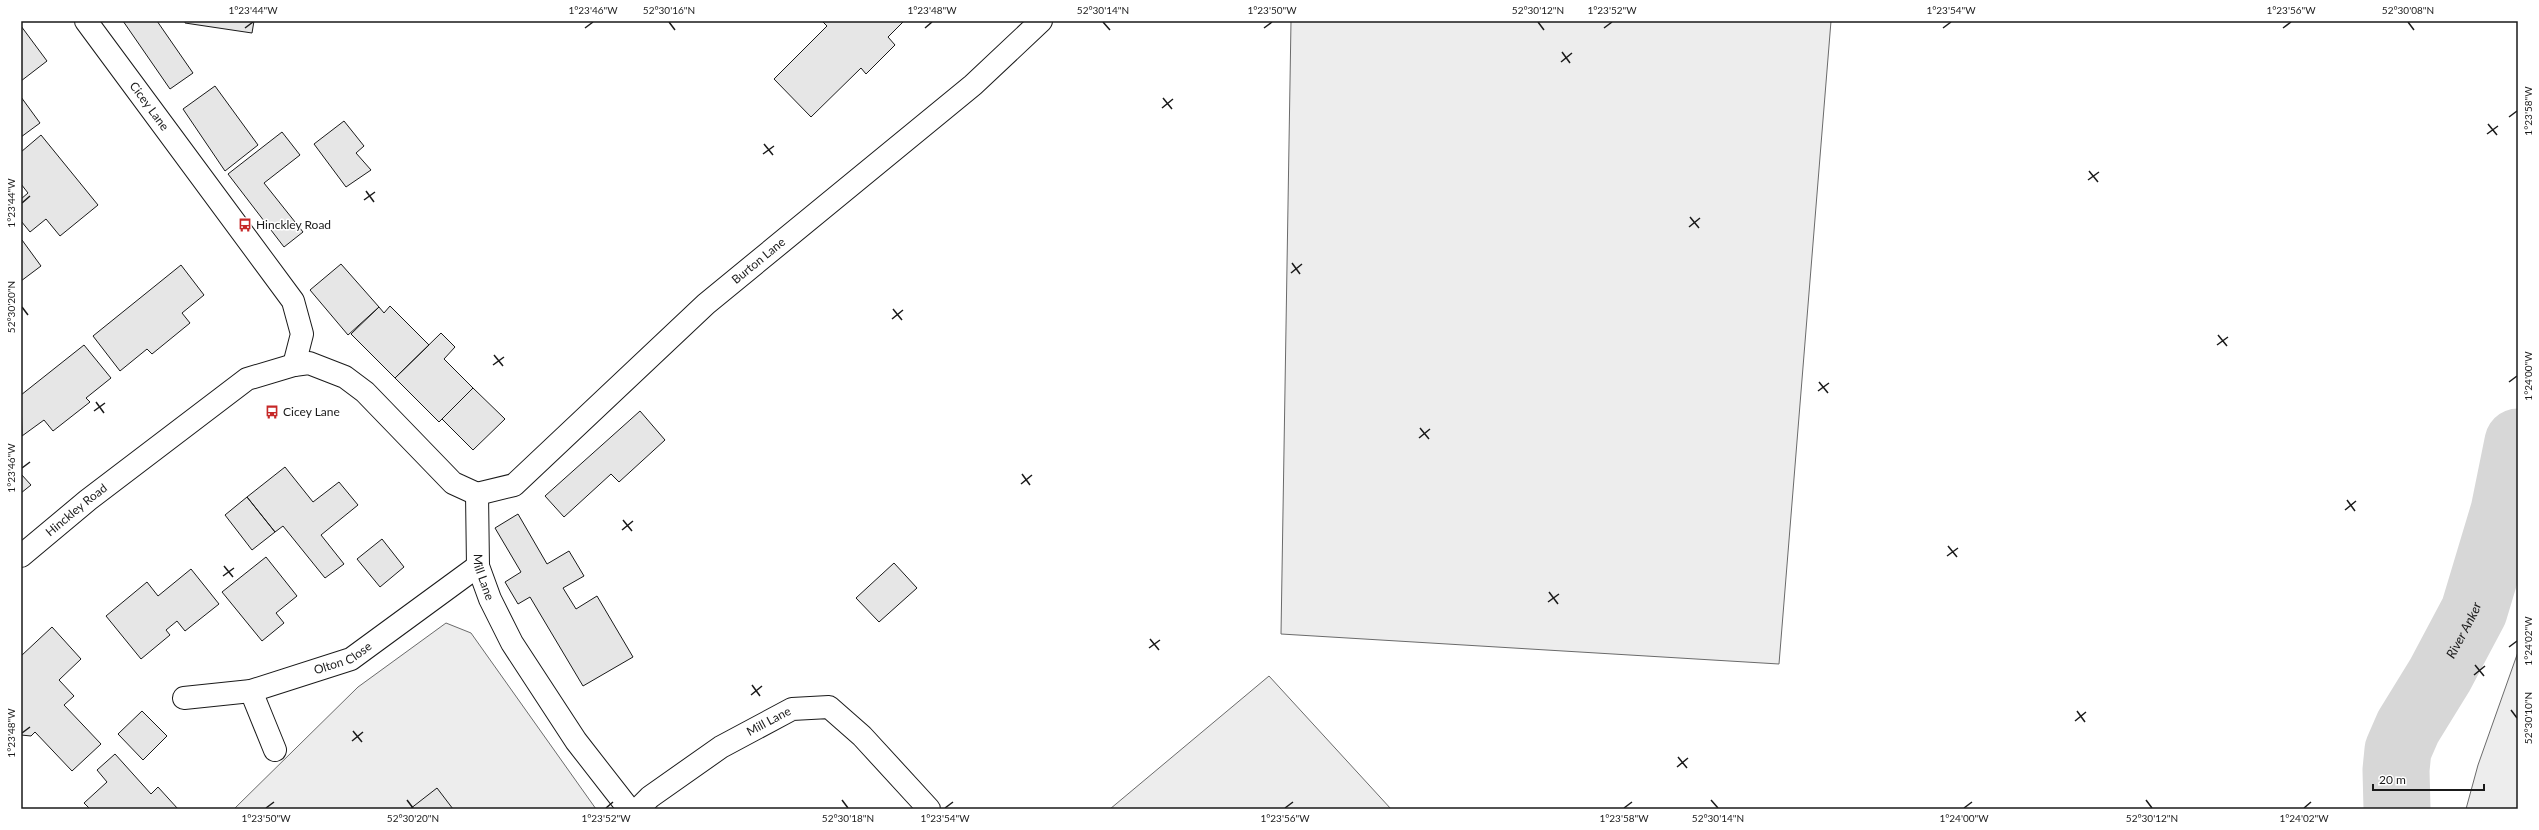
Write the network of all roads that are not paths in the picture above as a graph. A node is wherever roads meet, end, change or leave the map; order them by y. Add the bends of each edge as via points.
1 (86, 21) edge
2 (1041, 21) edge
3 (294, 365) junction
4 (477, 494) junction
5 (21, 556) edge
6 (478, 566) junction
7 (251, 691) junction
8 (184, 698) dead end
9 (275, 750) dead end
10 (629, 809) edge
11 (638, 809) edge
12 (929, 809) edge

1 - 3 street, Cicey Lane via 293,301 302,334
2 - 4 street, Burton Lane via 973,84 706,304 514,485
3 - 4 street via 310,363 345,378 365,392 453,483
3 - 5 street, Hinckley Road via 247,379 88,500
4 - 6 street, Mill Lane
6 - 7 street, Olton Close via 351,659
6 - 10 street, Mill Lane via 490,599 512,643 576,741
7 - 8 street, Olton Close
7 - 9 street
11 - 12 street, Mill Lane via 650,797 721,747 792,709 829,707 862,736

